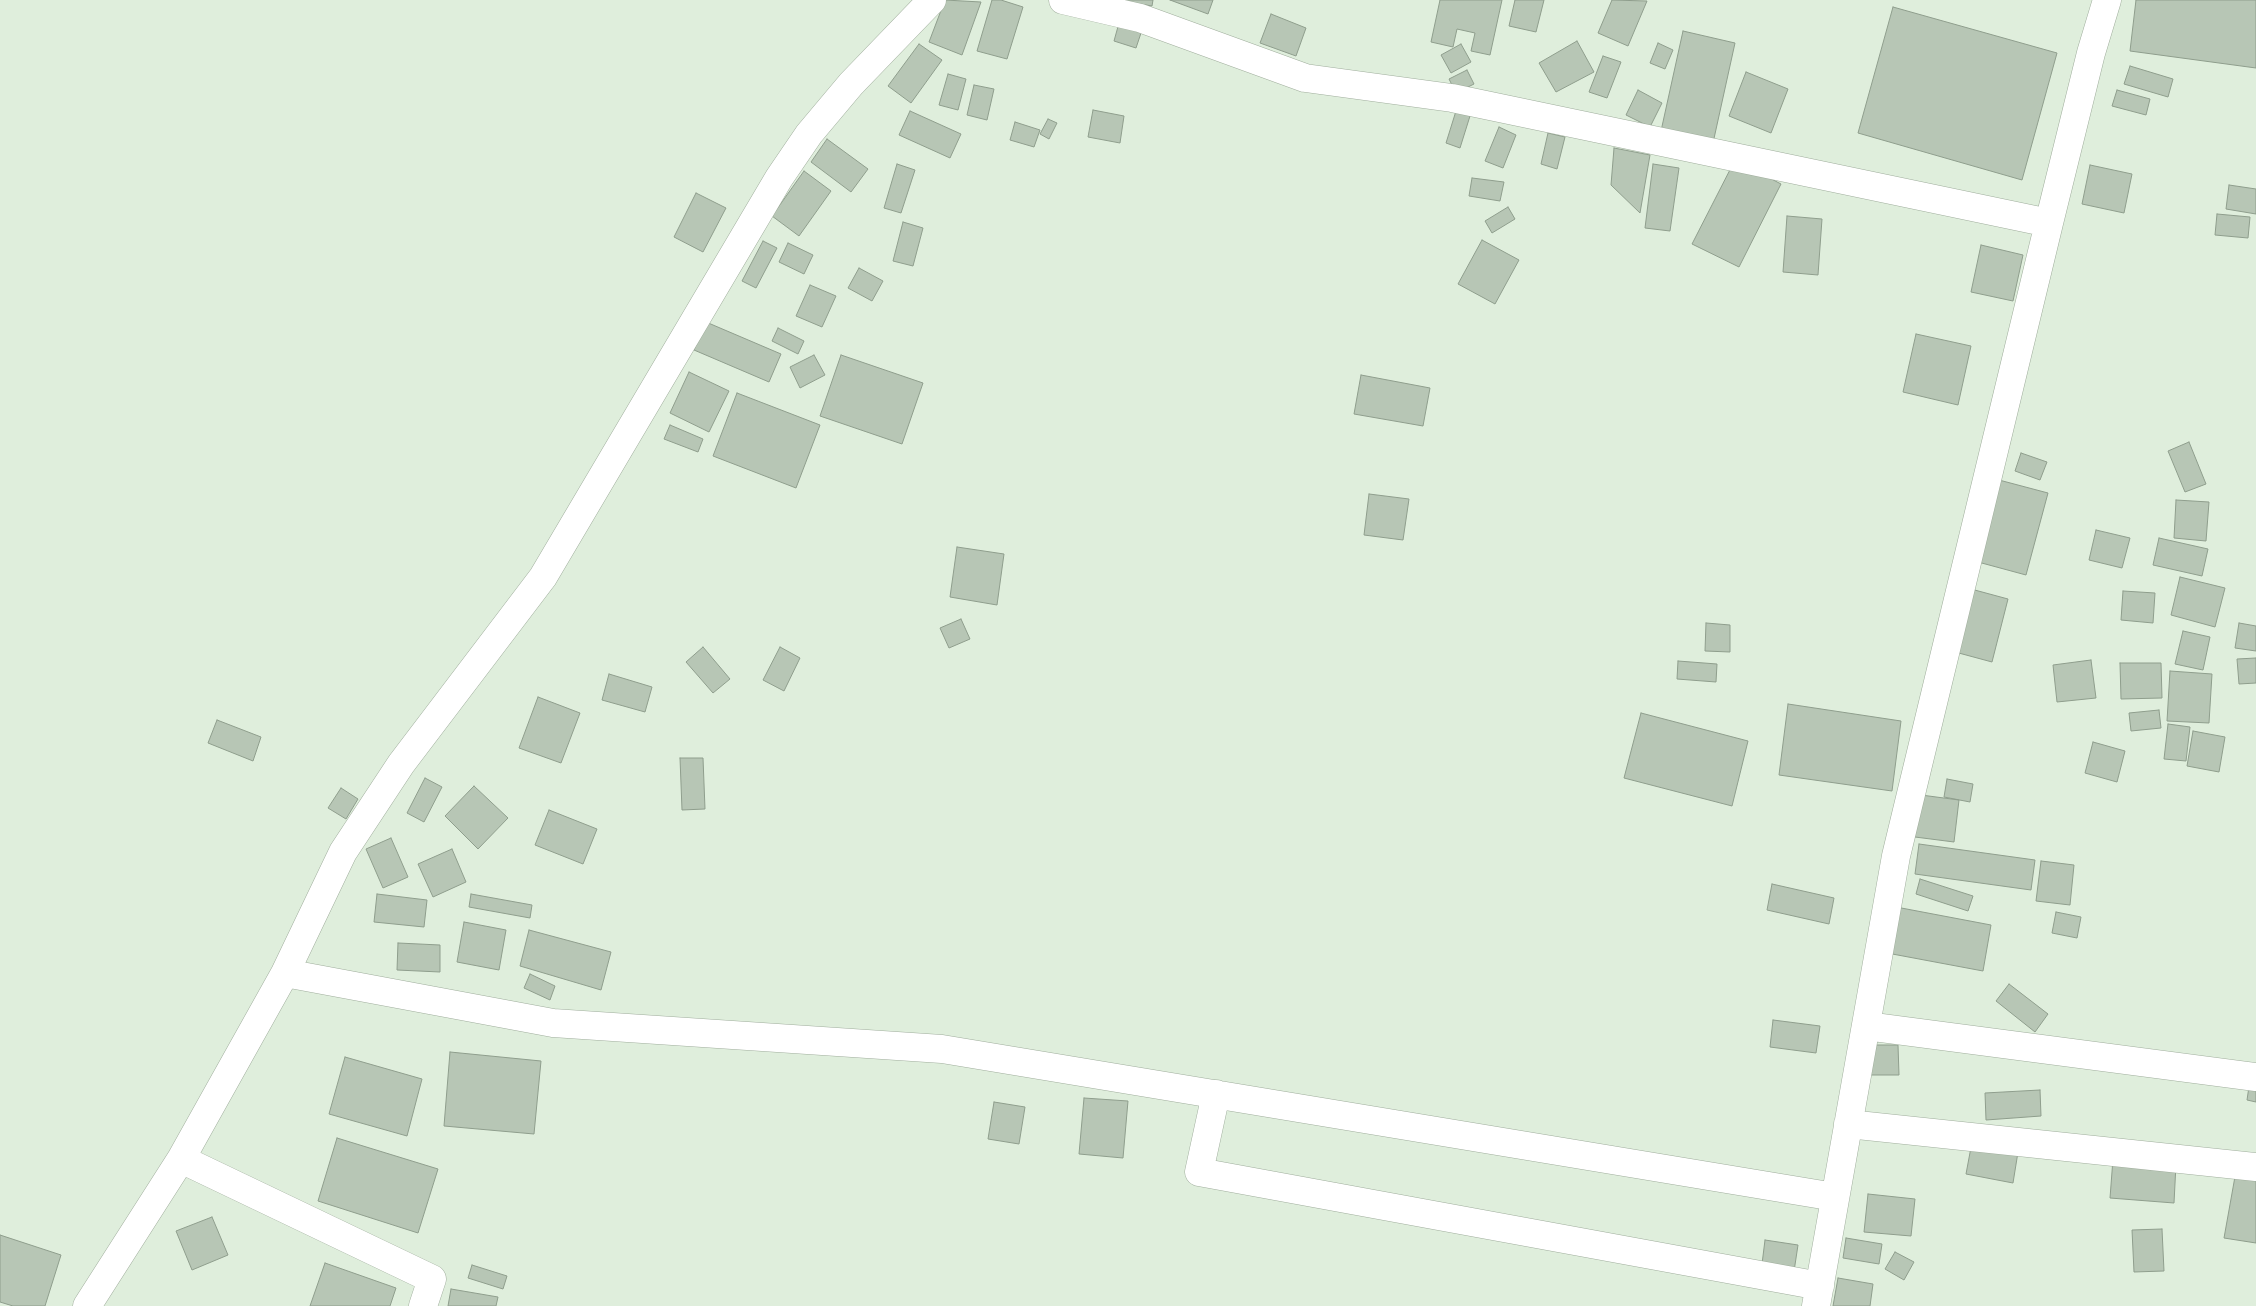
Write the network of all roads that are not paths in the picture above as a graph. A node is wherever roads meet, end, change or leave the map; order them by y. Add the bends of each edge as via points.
1 (932, 0) edge
2 (1063, 0) edge
3 (2107, 0) edge
4 (2049, 223) junction
5 (285, 973) junction
6 (1866, 1026) junction
7 (2256, 1077) edge
8 (1216, 1094) junction
9 (1848, 1124) junction
10 (181, 1159) junction
11 (2256, 1167) edge
12 (1835, 1197) junction
13 (1818, 1296) edge
14 (87, 1306) edge
15 (423, 1306) edge

1 - 5 street via 851,84 809,134 779,178 543,577 400,764 343,852
2 - 4 street via 1140,18 1305,78 1452,98
3 - 4 street
4 - 6 street via 1896,856
5 - 8 street via 553,1023 942,1049
5 - 10 street
6 - 7 street
6 - 9 street
8 - 12 street
8 - 13 street via 1198,1172
9 - 11 street
9 - 12 street
10 - 14 street
10 - 15 street via 432,1279
12 - 13 street

